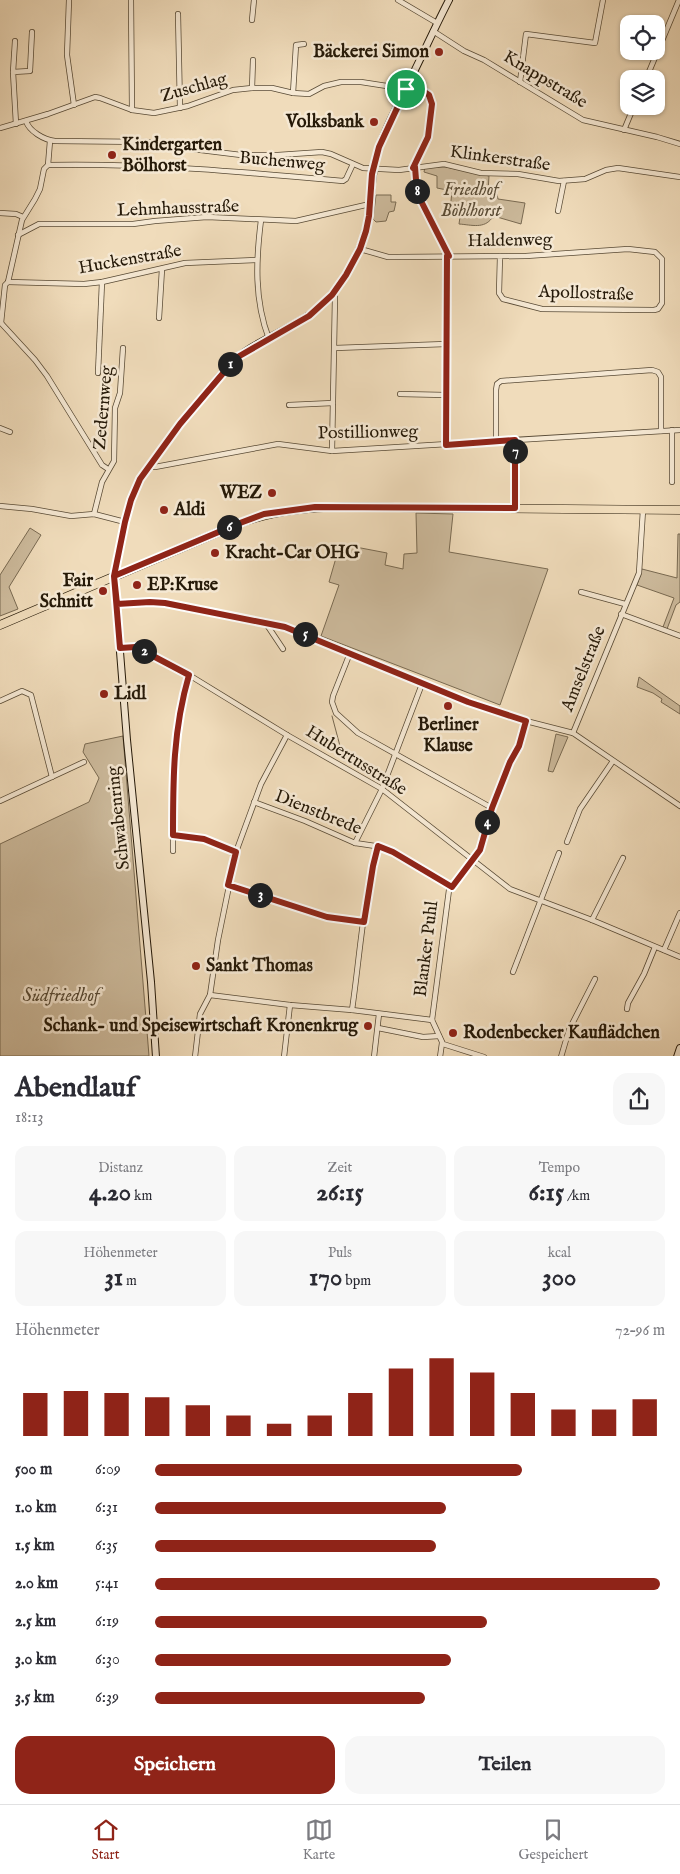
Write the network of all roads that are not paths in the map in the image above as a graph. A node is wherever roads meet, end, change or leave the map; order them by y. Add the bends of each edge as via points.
1 (69, 0) edge
2 (131, 0) edge
3 (254, 0) edge
4 (398, 0) edge
5 (449, 0) edge
6 (603, 0) edge
7 (679, 0) edge
8 (178, 14) dead end
9 (252, 20) dead end
10 (436, 24) junction
11 (433, 31) junction
12 (32, 32) dead end
13 (15, 41) dead end
14 (304, 44) dead end
15 (253, 60) dead end
16 (650, 70) edge
17 (13, 72) junction
18 (409, 82) junction
19 (520, 82) junction
20 (252, 88) junction
21 (406, 89) junction
22 (293, 93) junction
23 (74, 105) junction
24 (180, 108) junction
25 (132, 110) junction
26 (630, 115) edge
27 (26, 121) junction
28 (16, 124) junction
29 (0, 128) edge
30 (624, 130) junction
31 (50, 141) junction
32 (680, 144) edge
33 (353, 164) junction
34 (48, 165) junction
35 (414, 168) junction
36 (373, 169) junction
37 (680, 177) edge
38 (564, 181) junction
39 (370, 204) junction
40 (558, 211) dead end
41 (0, 213) edge
42 (23, 217) junction
43 (261, 220) junction
44 (18, 235) junction
45 (360, 249) junction
46 (660, 255) joint
47 (448, 256) junction
48 (500, 256) junction
49 (256, 260) junction
50 (162, 268) junction
51 (0, 282) edge
52 (102, 282) junction
53 (6, 284) junction
54 (332, 295) junction
55 (159, 318) dead end
56 (0, 323) edge
57 (269, 339) junction
58 (446, 344) junction
59 (123, 348) dead end
60 (334, 348) junction
61 (98, 372) dead end
62 (400, 394) dead end
63 (446, 395) junction
64 (333, 404) junction
65 (289, 405) dead end
66 (0, 428) edge
67 (672, 430) junction
68 (680, 430) edge
69 (661, 431) junction
70 (10, 432) dead end
71 (515, 440) junction
72 (496, 441) junction
73 (446, 445) junction
74 (332, 451) junction
75 (148, 466) junction
76 (108, 469) junction
77 (672, 482) dead end
78 (0, 506) edge
79 (515, 508) junction
80 (643, 510) junction
81 (680, 510) edge
82 (94, 514) junction
83 (125, 522) junction
84 (114, 576) junction
85 (581, 592) dead end
86 (117, 604) junction
87 (625, 604) junction
88 (620, 614) junction
89 (265, 622) junction
90 (0, 625) edge
91 (680, 636) edge
92 (120, 648) junction
93 (283, 648) dead end
94 (350, 653) junction
95 (189, 675) junction
96 (422, 684) junction
97 (0, 701) edge
98 (526, 721) junction
99 (573, 733) junction
100 (287, 735) junction
101 (396, 755) junction
102 (613, 761) junction
103 (84, 762) dead end
104 (52, 777) junction
105 (382, 789) junction
106 (0, 801) edge
107 (254, 802) junction
108 (680, 806) edge
109 (492, 808) junction
110 (173, 835) junction
111 (567, 842) dead end
112 (355, 843) junction
113 (378, 846) junction
114 (173, 851) dead end
115 (236, 852) junction
116 (558, 853) dead end
117 (623, 858) dead end
118 (472, 859) junction
119 (228, 885) junction
120 (452, 887) junction
121 (540, 902) junction
122 (680, 913) edge
123 (592, 920) junction
124 (364, 922) junction
125 (655, 947) junction
126 (664, 950) junction
127 (680, 957) edge
128 (513, 972) dead end
129 (595, 979) dead end
130 (210, 995) junction
131 (290, 1005) junction
132 (627, 1009) dead end
133 (352, 1010) junction
134 (379, 1014) junction
135 (432, 1020) junction
136 (378, 1028) junction
137 (439, 1036) junction
138 (442, 1043) junction
139 (680, 1048) edge
140 (156, 1056) edge
141 (195, 1056) edge
142 (284, 1056) edge
143 (374, 1056) edge
144 (440, 1056) edge
145 (484, 1056) edge
146 (561, 1056) edge
147 (677, 1056) edge

1 - 23 street via 67,55
2 - 25 street
3 - 9 street
4 - 10 street
5 - 10 street, Schwabenring
6 - 19 street via 595,43 526,34
7 - 16 street
8 - 24 street
10 - 11 street, Schwabenring
11 - 18 street, Schwabenring
11 - 19 street, Knappstraße
12 - 17 street via 30,71
13 - 17 street
14 - 22 street via 296,45
15 - 20 street, Zuschlag
17 - 28 street
18 - 21 street, Schwabenring
18 - 35 street via 429,95 432,104 428,137
19 - 30 street, Knappstraße via 583,120
20 - 22 street, Zuschlag
20 - 24 street, Zuschlag via 233,90
21 - 22 street, Zuschlag via 341,82 309,94
21 - 36 street, Schwabenring via 381,142
23 - 25 street, Zuschlag via 100,98
23 - 27 street, Zuschlag
24 - 25 street, Zuschlag via 154,113
26 - 30 street
27 - 28 street, Zuschlag
27 - 31 street
28 - 29 street, Zuschlag
30 - 32 street, Knappstraße
31 - 33 street, Klinkerstraße via 149,142 241,155 322,152
31 - 34 street
33 - 34 street, Buchenweg via 343,181 162,168
33 - 36 street, Klinkerstraße
34 - 42 street via 37,194
35 - 36 street, Klinkerstraße
35 - 38 street, Klinkerstraße via 444,164 481,173 518,174
35 - 47 street via 418,196
36 - 39 street, Schwabenring
37 - 38 street, Klinkerstraße via 611,168 585,179
38 - 40 street, Klinkerstraße
39 - 43 street, Lehmhausstraße via 303,220
39 - 45 street, Schwabenring
41 - 42 street
42 - 44 street
43 - 44 street, Lehmhausstraße via 208,217 113,225 39,224
43 - 49 street
44 - 53 street
45 - 47 street, Haldenweg via 388,257
45 - 54 street, Schwabenring
46 - 48 street, Haldenweg via 628,249
46 - 48 street, Apollostraße via 662,303 654,310 542,309 504,299 499,293
47 - 48 street, Haldenweg
47 - 58 street
49 - 50 street, Huckenstraße via 185,263
49 - 57 street via 258,292
50 - 52 street, Huckenstraße
50 - 55 street
51 - 53 street
52 - 53 street, Huckenstraße
52 - 61 street
53 - 56 street
54 - 57 street, Schwabenring via 309,316
54 - 60 street via 335,297
56 - 76 street via 35,360 102,465
57 - 75 street, Schwabenring via 228,366
58 - 60 street
58 - 63 street
59 - 76 street, Zedernweg via 120,393 115,408 114,461
60 - 64 street
62 - 63 street
63 - 73 street
64 - 65 street
64 - 74 street
66 - 70 street
67 - 68 street, Postillionweg
67 - 69 street, Postillionweg
67 - 77 street
69 - 71 street, Postillionweg
69 - 72 street via 662,380 658,372 652,370 501,381 496,390
71 - 72 street, Postillionweg
71 - 79 street
72 - 73 street, Postillionweg
73 - 74 street, Postillionweg
74 - 75 street, Postillionweg via 278,444
75 - 83 street, Schwabenring via 135,490
76 - 82 street, Zedernweg
78 - 82 street via 71,516
79 - 80 main road
79 - 84 main road via 315,507 264,514
80 - 81 main road
80 - 87 street, Amselstraße via 640,569
82 - 83 street
83 - 84 street, Schwabenring
84 - 86 street, Schwabenring
84 - 90 main road
85 - 87 street
86 - 89 street via 165,603
86 - 92 street, Schwabenring
87 - 88 street, Amselstraße
88 - 91 street, Amselstraße
88 - 99 street, Amselstraße
89 - 93 street
89 - 94 street
92 - 95 street, Hubertusstraße via 136,647
92 - 140 street, Schwabenring
94 - 96 street
94 - 101 street via 333,696 334,708 358,733
95 - 100 street, Hubertusstraße
95 - 110 street via 176,731
96 - 98 street
96 - 101 street
97 - 104 street via 22,691 31,695
98 - 99 street
98 - 109 street, Blanker Puhl via 519,746
99 - 102 street
100 - 105 street, Hubertusstraße
100 - 107 street
101 - 105 street
101 - 109 street
102 - 108 street
102 - 111 street via 580,809
103 - 104 street
104 - 106 street
105 - 112 street
105 - 118 street, Hubertusstraße
107 - 112 street, Dienstbrede
107 - 115 street
109 - 118 street, Blanker Puhl via 480,850
110 - 114 street
110 - 115 street via 204,839
112 - 113 street, Dienstbrede
113 - 120 street, Dienstbrede
113 - 124 street
115 - 119 street
116 - 121 street
117 - 123 street
118 - 120 street, Blanker Puhl
118 - 121 street, Hubertusstraße via 510,889
119 - 124 street via 327,917
119 - 130 street
120 - 135 street, Blanker Puhl via 449,890
121 - 123 street, Hubertusstraße
121 - 128 street
122 - 126 street
123 - 125 street, Hubertusstraße
124 - 133 street
125 - 126 street, Hubertusstraße
125 - 132 street
126 - 127 street, Hubertusstraße
129 - 146 street via 569,1030
130 - 131 street
130 - 141 street via 200,1014
131 - 133 street
131 - 142 street
133 - 134 street
134 - 135 street
134 - 136 street
135 - 137 street
136 - 137 street via 424,1037
136 - 143 street
137 - 138 street
138 - 144 street
138 - 145 street
139 - 147 street

